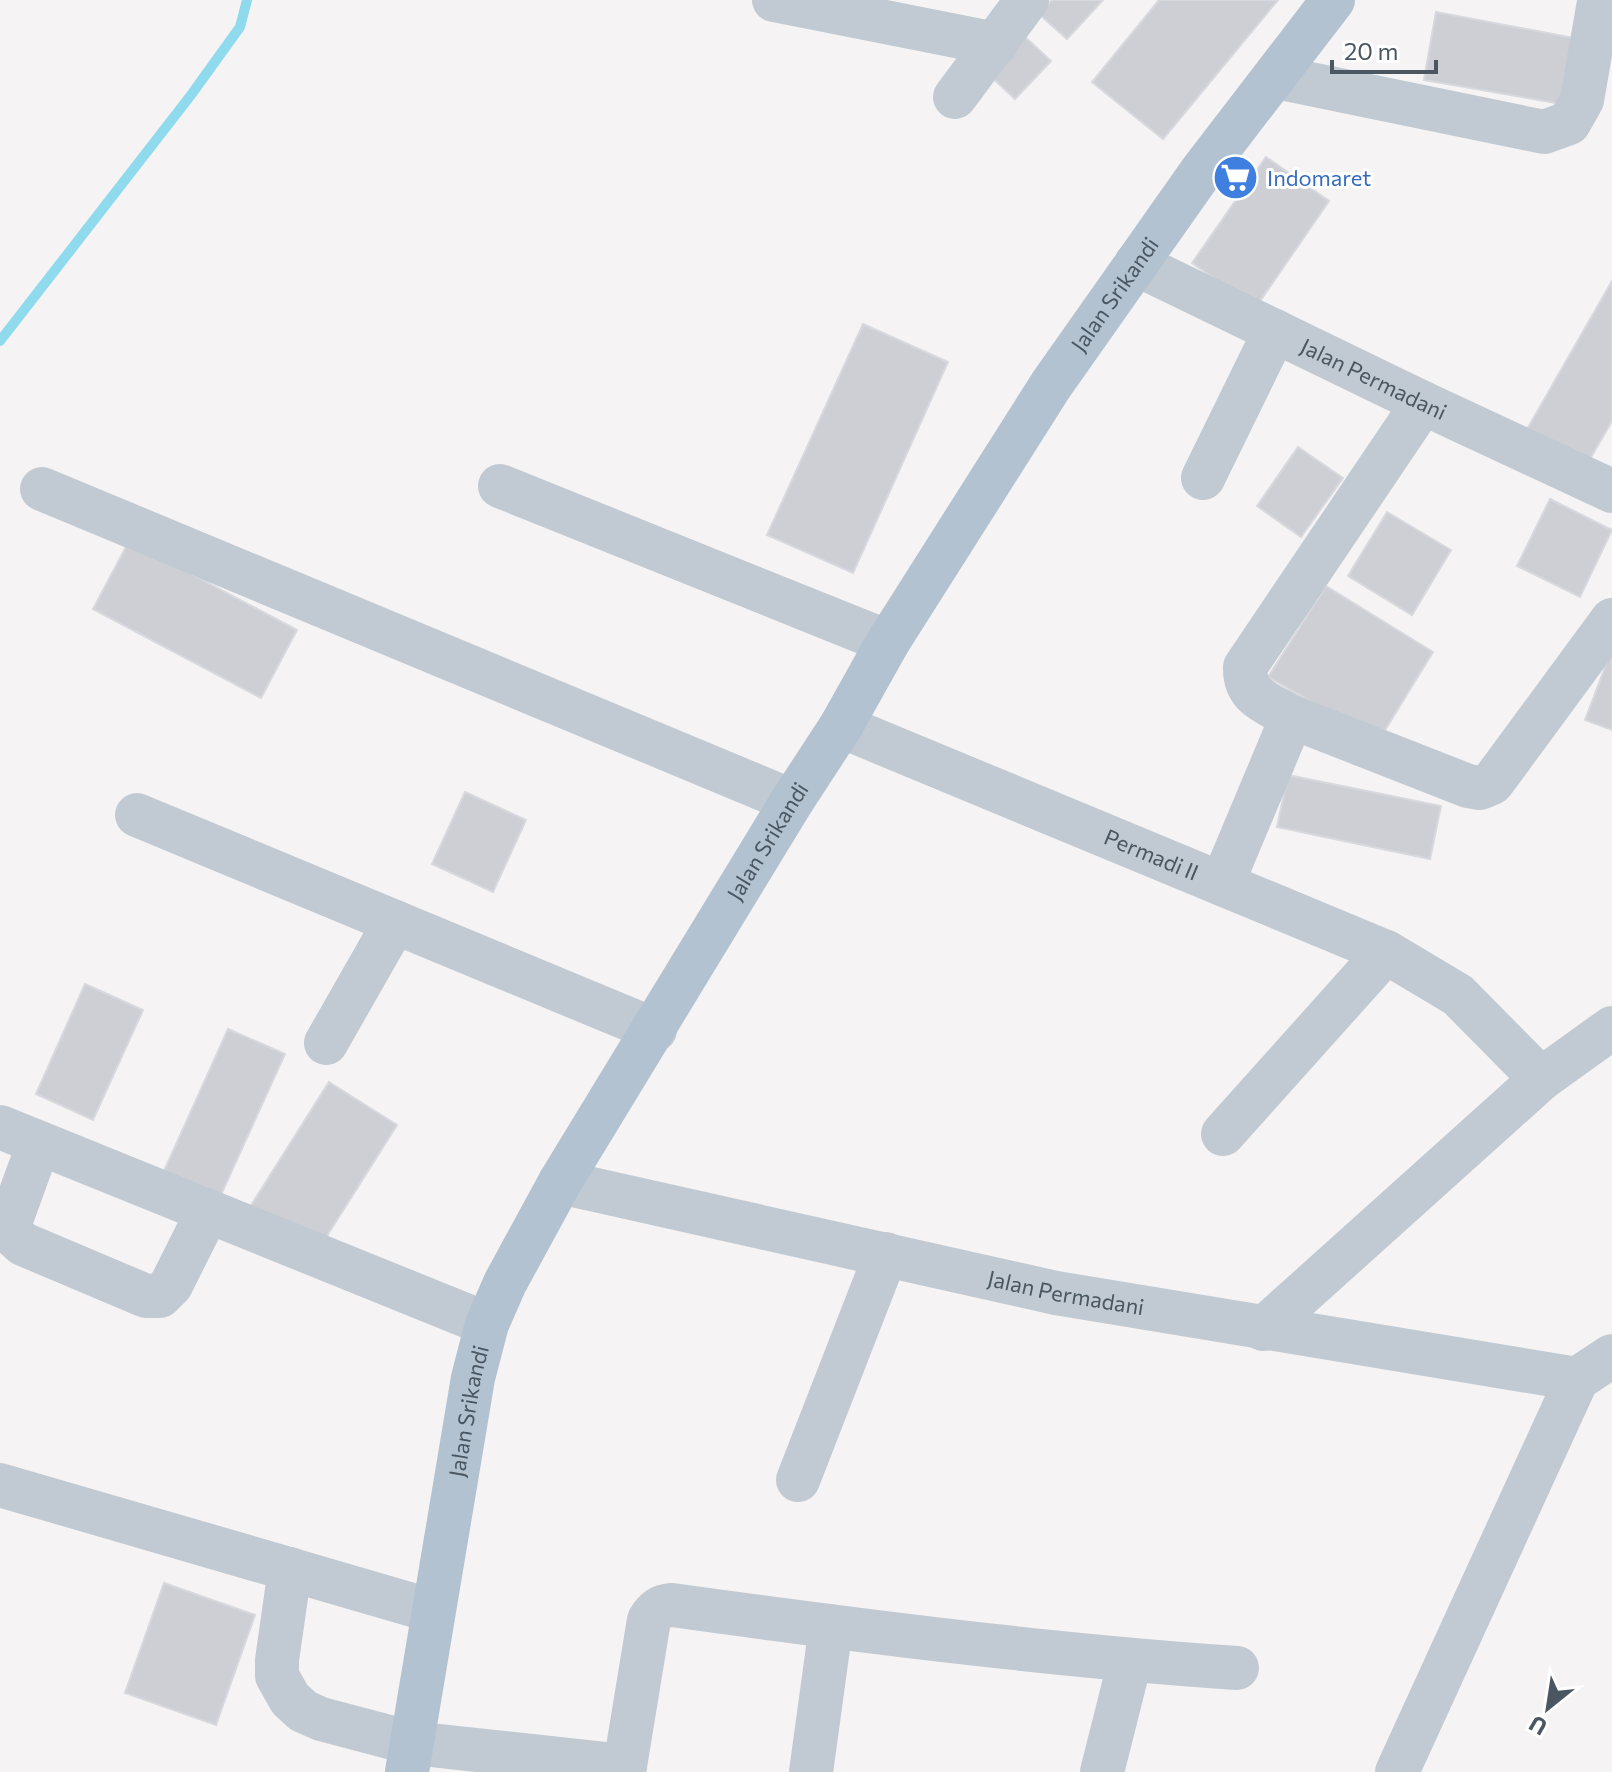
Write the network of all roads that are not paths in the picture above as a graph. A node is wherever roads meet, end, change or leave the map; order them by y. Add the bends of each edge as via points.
1 (774, 0) edge
2 (1027, 0) edge
3 (1333, 0) edge
4 (1599, 2) edge
5 (996, 44) junction
6 (1276, 77) junction
7 (955, 97) dead end
8 (1136, 264) junction
9 (1275, 331) junction
10 (1423, 403) junction
11 (1203, 478) dead end
12 (500, 486) dead end
13 (42, 489) dead end
14 (1612, 491) edge
15 (1612, 620) edge
16 (888, 642) junction
17 (1292, 717) junction
18 (841, 726) junction
19 (792, 801) junction
20 (137, 815) dead end
21 (1222, 884) junction
22 (395, 922) junction
23 (1386, 952) junction
24 (1612, 1028) edge
25 (655, 1030) junction
26 (326, 1043) dead end
27 (1541, 1079) junction
28 (1223, 1134) dead end
29 (20, 1135) edge
30 (560, 1182) junction
31 (208, 1211) junction
32 (886, 1254) junction
33 (487, 1324) junction
34 (1263, 1329) junction
35 (1594, 1367) edge
36 (798, 1480) dead end
37 (0, 1485) edge
38 (290, 1569) junction
39 (433, 1611) junction
40 (831, 1626) junction
41 (1130, 1661) junction
42 (1237, 1668) dead end
43 (409, 1757) edge
44 (625, 1769) edge
45 (811, 1772) edge
46 (1102, 1772) edge
47 (1397, 1772) edge

1 - 5 street
2 - 5 street
3 - 6 main road, Jalan Srikandi
4 - 6 street via 1582,100 1569,123 1544,132
5 - 7 street
6 - 8 main road, Jalan Srikandi
8 - 9 street, Jalan Permadani
8 - 16 main road, Jalan Srikandi via 1051,385
9 - 10 street, Jalan Permadani
9 - 11 street
10 - 14 street, Jalan Permadani
10 - 17 street via 1245,667 1253,695
12 - 16 street
13 - 19 street
15 - 17 street via 1492,783 1480,788
16 - 18 main road, Jalan Srikandi
17 - 21 street
18 - 19 main road, Jalan Srikandi
18 - 21 street, Permadi II
19 - 25 main road, Jalan Srikandi
20 - 22 street
21 - 23 street, Permadi II
22 - 25 street
22 - 26 street
23 - 27 street, Permadi II via 1458,995
23 - 28 street
24 - 27 street
25 - 30 main road, Jalan Srikandi
27 - 34 street
29 - 31 street
29 - 31 street via 12,1234 23,1244 146,1296 160,1296 171,1285
30 - 32 street, Jalan Permadani
30 - 33 main road, Jalan Srikandi
31 - 33 street
32 - 34 street, Jalan Permadani via 1056,1293
32 - 36 street
33 - 39 main road, Jalan Srikandi
34 - 35 street, Jalan Permadani
35 - 47 street
37 - 38 street
38 - 39 street
38 - 43 street via 277,1660 281,1687 303,1711
39 - 43 main road, Jalan Srikandi
40 - 41 street
40 - 44 street via 672,1605 655,1611 649,1620
40 - 45 street
41 - 42 street
41 - 46 street
43 - 44 street

